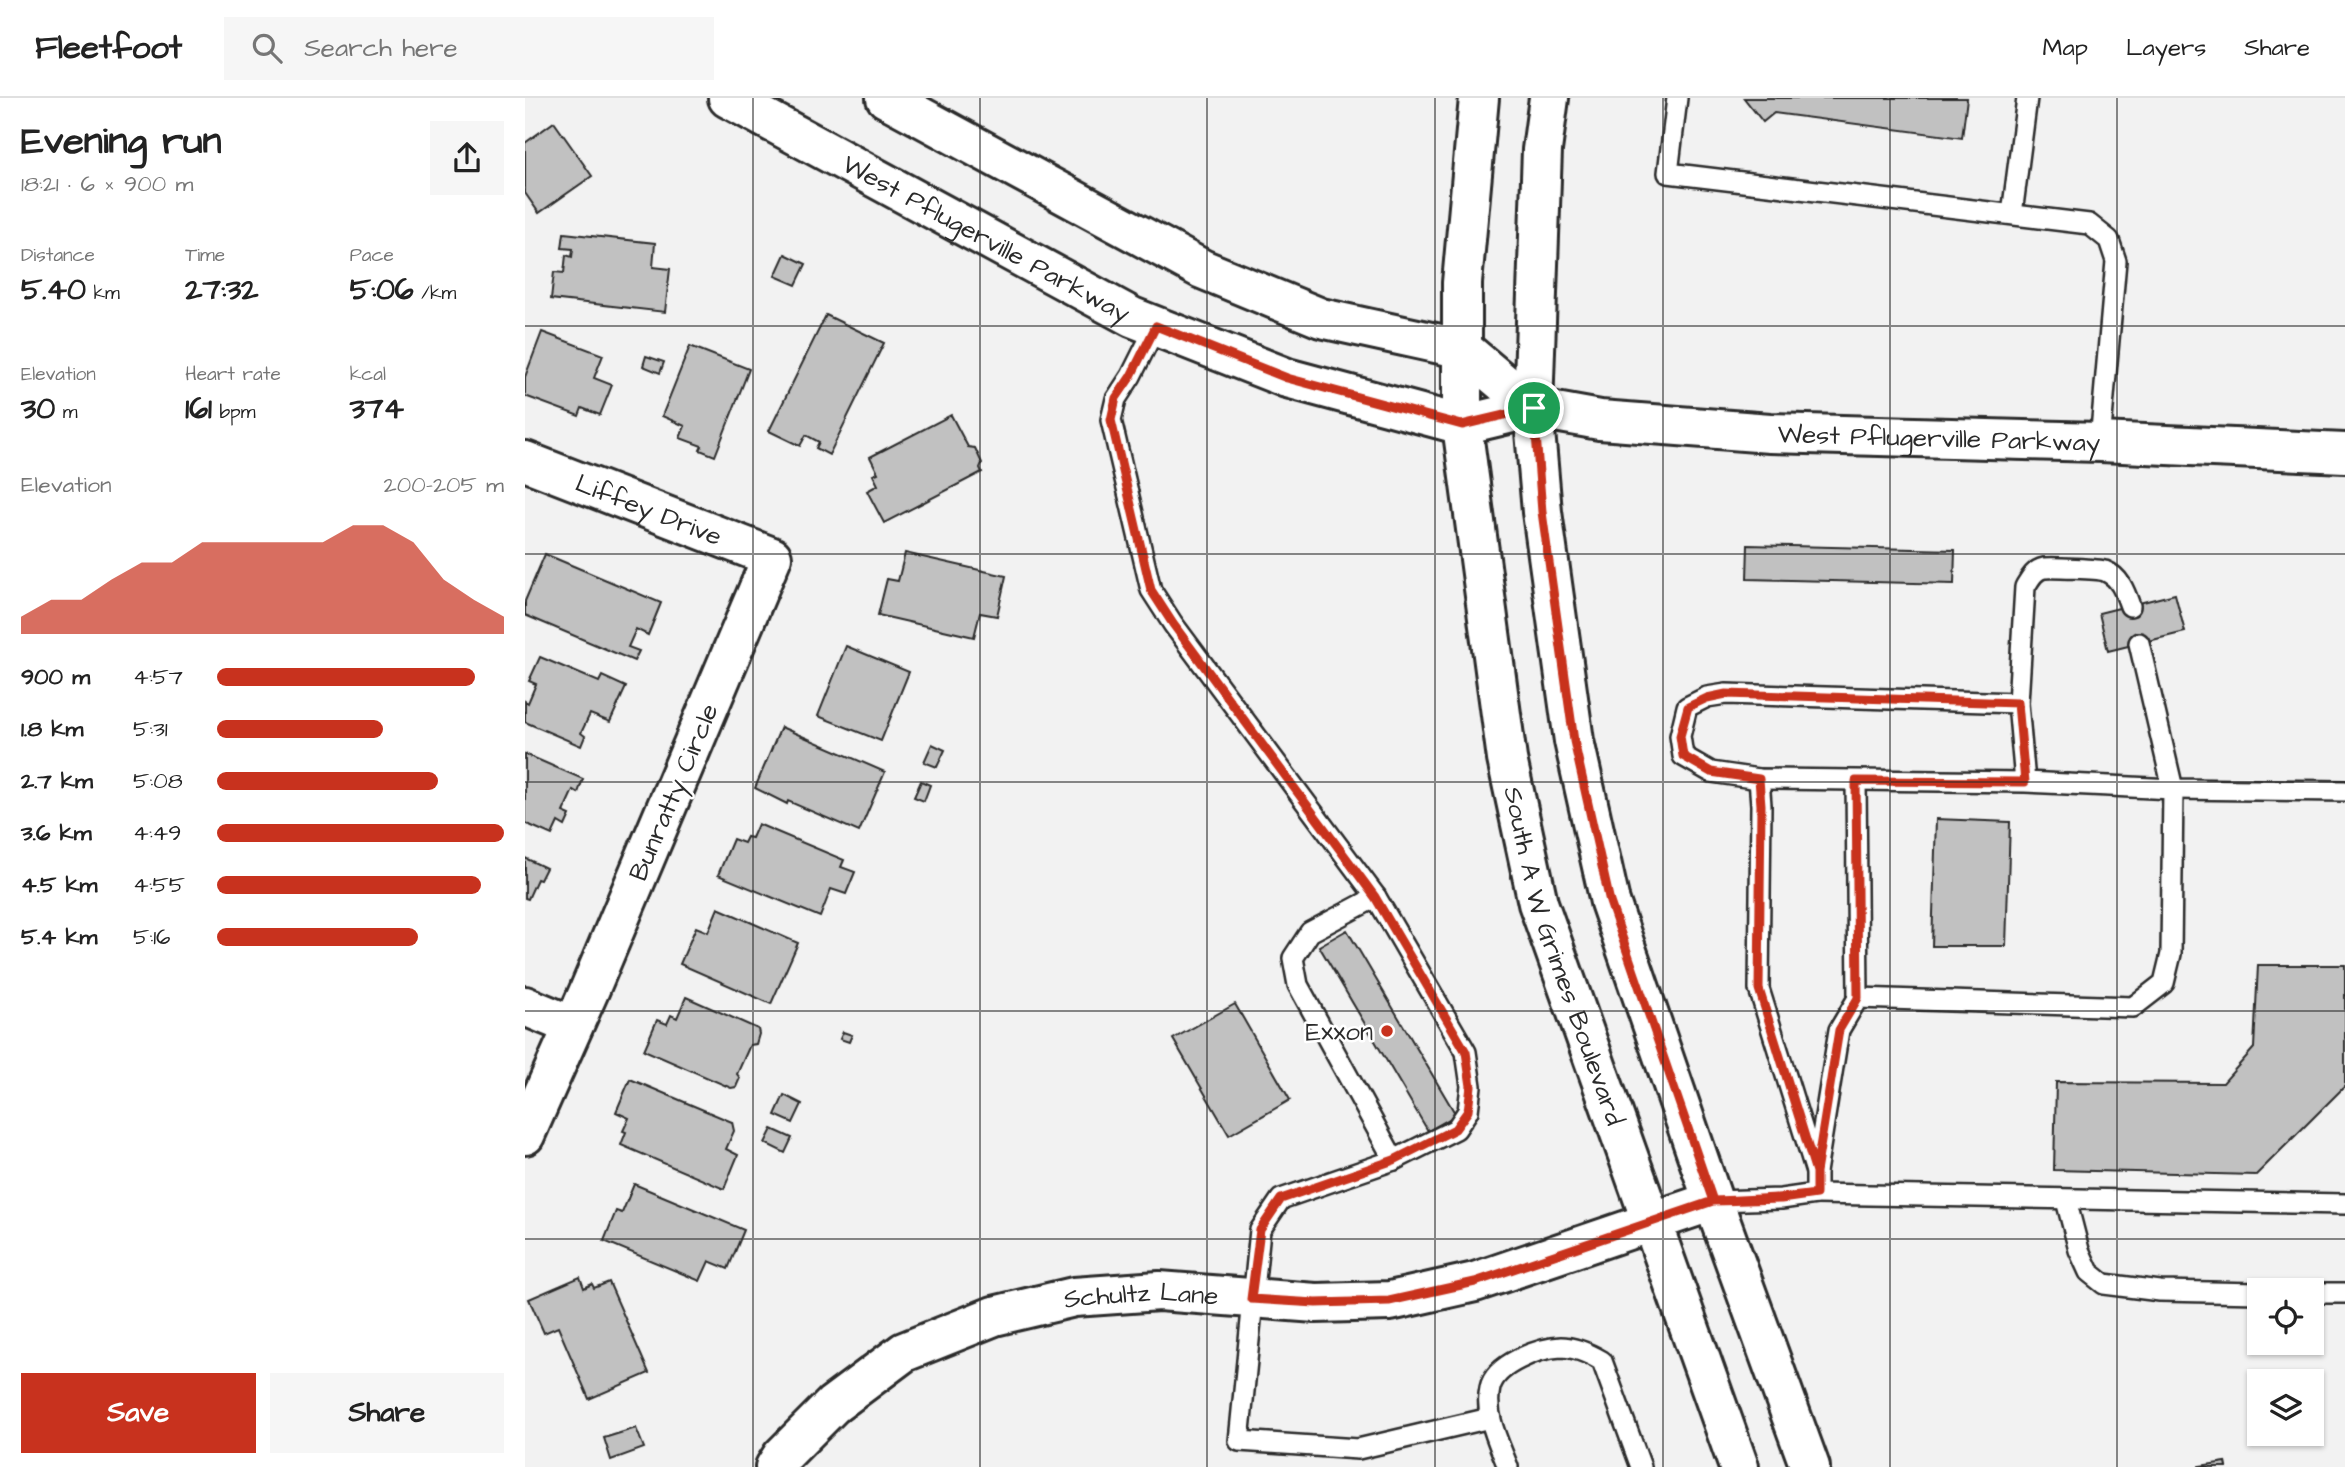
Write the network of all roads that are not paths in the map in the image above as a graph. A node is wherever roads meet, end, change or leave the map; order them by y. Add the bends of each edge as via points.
1 (728, 98) edge
2 (886, 98) edge
3 (1479, 98) edge
4 (1549, 98) edge
5 (1677, 98) edge
6 (2027, 98) edge
7 (2012, 214) junction
8 (1156, 326) junction
9 (1462, 349) junction
10 (1534, 408) junction
11 (1462, 425) junction
12 (2100, 442) junction
13 (2345, 453) edge
14 (525, 461) edge
15 (772, 557) joint
16 (2130, 606) dead end
17 (2139, 643) dead end
18 (2018, 703) junction
19 (1759, 779) junction
20 (1856, 781) junction
21 (2025, 782) junction
22 (2173, 789) junction
23 (2345, 791) edge
24 (1375, 897) junction
25 (1858, 998) junction
26 (525, 1006) edge
27 (573, 1026) junction
28 (525, 1135) edge
29 (1394, 1160) junction
30 (1816, 1172) junction
31 (1816, 1194) junction
32 (2066, 1200) junction
33 (1713, 1201) junction
34 (2345, 1204) edge
35 (1652, 1222) junction
36 (2247, 1293) edge
37 (2324, 1293) edge
38 (2345, 1293) edge
39 (1251, 1299) junction
40 (1490, 1418) junction
41 (775, 1467) edge
42 (1508, 1467) edge
43 (1641, 1467) edge
44 (1739, 1467) edge
45 (1810, 1467) edge

1 - 8 main road, West Pflugerville Parkway
2 - 9 main road, West Pflugerville Parkway via 1202,269 1321,318
3 - 9 main road, South A W Grimes Boulevard via 1462,283
4 - 10 main road via 1542,150
5 - 7 lane via 1668,173
6 - 7 lane
7 - 12 lane via 2089,224 2109,240 2116,261
8 - 11 main road, West Pflugerville Parkway via 1287,378
8 - 24 lane via 1116,398 1111,420 1151,590
9 - 10 main road, West Pflugerville Parkway
9 - 11 main road, South A W Grimes Boulevard
10 - 11 main road, West Pflugerville Parkway
10 - 12 main road, West Pflugerville Parkway via 1601,421 1770,433
10 - 33 main road via 1542,512 1574,741 1610,902
11 - 35 main road, South A W Grimes Boulevard via 1507,759 1538,903
12 - 13 main road, West Pflugerville Parkway
14 - 15 main road, Liffey Drive
15 - 27 main road, Bunratty Circle
16 - 18 lane via 2124,588 2104,571 2043,568 2031,575 2025,587
17 - 22 lane
18 - 19 lane via 1726,694 1688,707 1680,736 1683,756 1711,772
18 - 21 lane
19 - 20 lane
19 - 30 lane via 1759,989
20 - 21 lane
20 - 25 lane
21 - 22 lane
22 - 23 lane
22 - 25 lane via 2171,954 2164,983 2133,1007
24 - 29 lane via 1466,1052 1471,1086 1468,1111 1455,1129
24 - 29 lane via 1310,932 1293,958 1298,985
25 - 30 lane via 1839,1030
26 - 27 main road
27 - 28 main road, Bunratty Circle
29 - 39 lane via 1281,1199 1260,1230
30 - 31 lane
31 - 32 lane
31 - 33 lane
32 - 34 lane
32 - 36 lane via 2079,1250 2089,1272 2104,1284 2160,1291
33 - 35 main road, Schultz Lane
33 - 45 main road
35 - 39 main road, Schultz Lane via 1475,1282 1389,1301
35 - 44 main road, South A W Grimes Boulevard
37 - 38 lane
39 - 40 lane via 1239,1441 1357,1449
39 - 41 main road, Schultz Lane via 1146,1292 1074,1297 994,1316 904,1352 833,1405
40 - 42 lane
40 - 43 lane via 1489,1387 1500,1369 1561,1347 1581,1350 1602,1361

